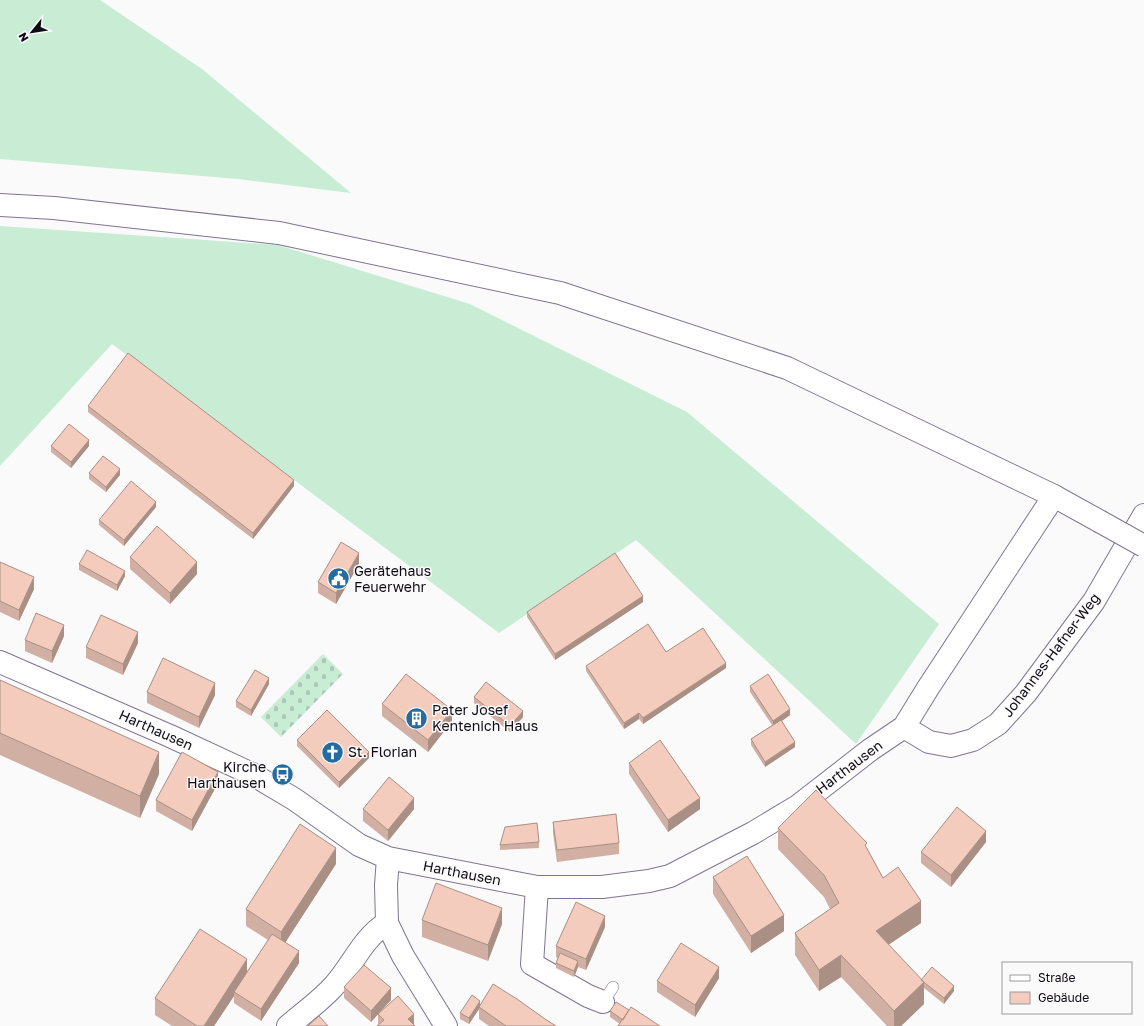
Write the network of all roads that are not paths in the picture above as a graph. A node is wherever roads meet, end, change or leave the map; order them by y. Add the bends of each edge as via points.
1 (0, 205) edge
2 (1054, 496) junction
3 (1144, 515) edge
4 (1144, 546) edge
5 (0, 662) edge
6 (904, 727) junction
7 (388, 858) junction
8 (537, 887) junction
9 (387, 923) junction
10 (605, 1000) dead end
11 (288, 1026) edge
12 (446, 1026) edge

1 - 2 street via 54,208 280,234 560,293 787,368
2 - 4 street, bridge
2 - 6 street, Harthausen
3 - 6 street, Johannes-Hafner-Weg via 1094,601 1026,693 998,724 973,740 951,746 929,742
5 - 7 street, Harthausen via 252,774 294,799 359,845
6 - 8 street, Harthausen via 798,806 726,848 670,876 649,882 602,887
7 - 8 street, Harthausen
7 - 9 street
8 - 10 street via 532,964 588,996
9 - 11 street via 368,938 332,988
9 - 12 street via 403,956

